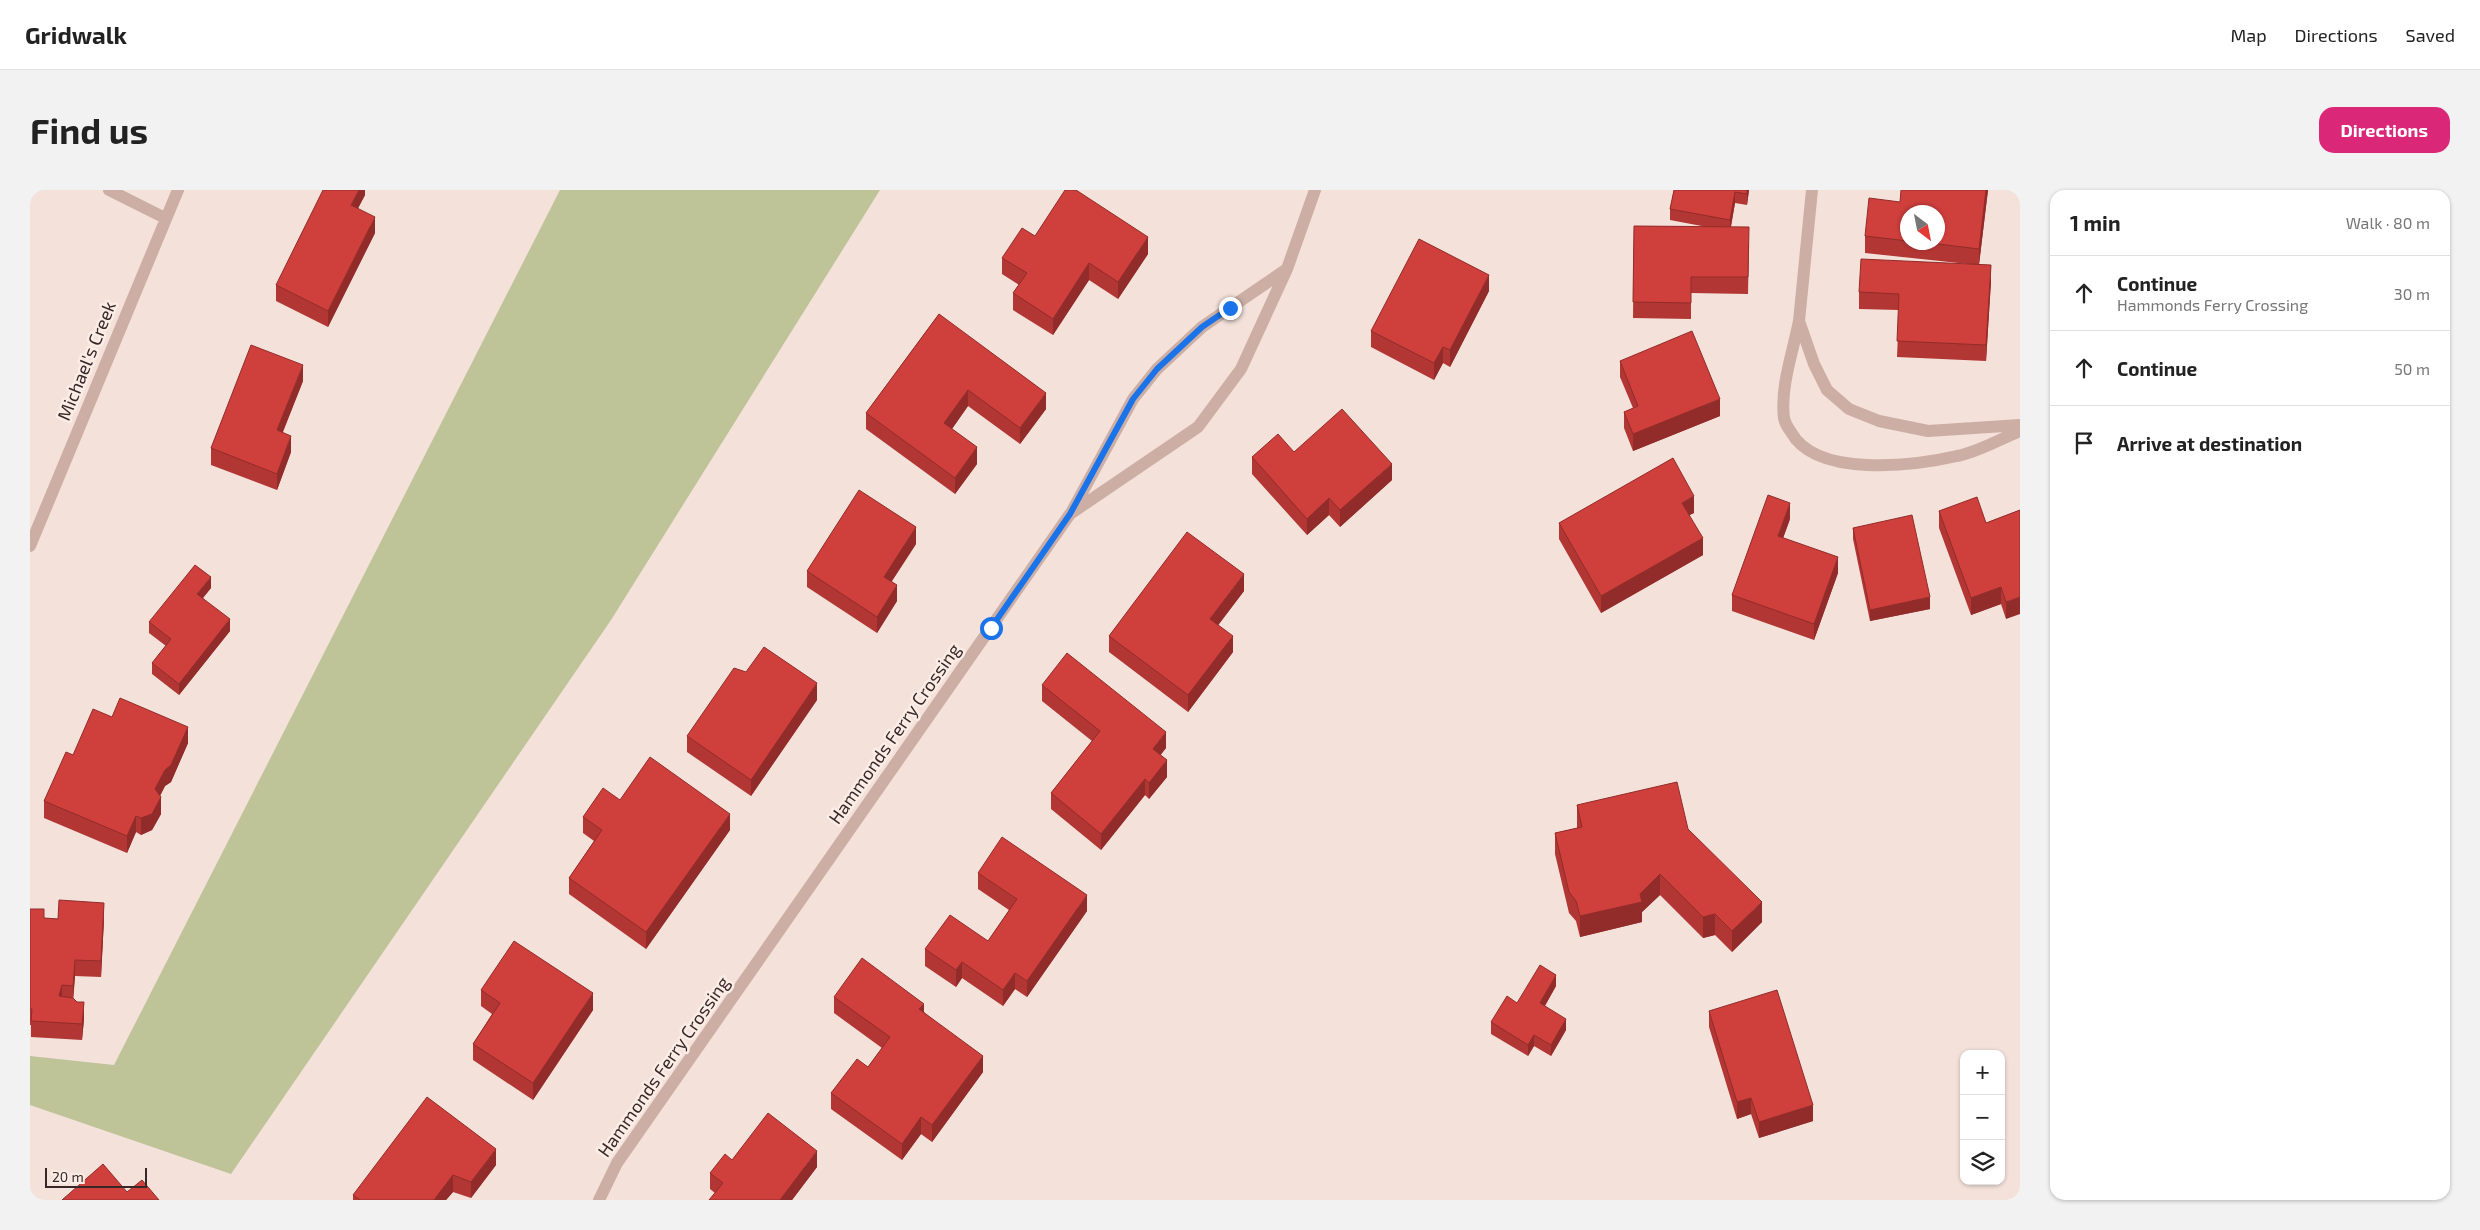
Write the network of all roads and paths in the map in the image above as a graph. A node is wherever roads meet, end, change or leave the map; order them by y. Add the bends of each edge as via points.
1 (109, 190) edge
2 (178, 190) edge
3 (1315, 190) edge
4 (1812, 190) edge
5 (165, 218) junction
6 (1287, 269) junction
7 (1799, 321) junction
8 (2020, 425) edge
9 (2020, 431) edge
10 (1070, 514) junction
11 (30, 546) edge
12 (599, 1200) edge

1 - 5 street
2 - 5 street, Michael's Creek
3 - 6 street, Hammonds Ferry Crossing
4 - 7 street
5 - 11 street, Michael's Creek
6 - 10 street via 1202,327 1157,369 1133,399
6 - 10 street, Hammonds Ferry Crossing via 1241,369 1198,428
7 - 8 street via 1827,390 1849,409 1879,421 1928,431
7 - 9 street via 1784,392 1784,420 1796,442 1816,456 1847,463 1900,466 1959,456
10 - 12 street, Hammonds Ferry Crossing via 617,1163

